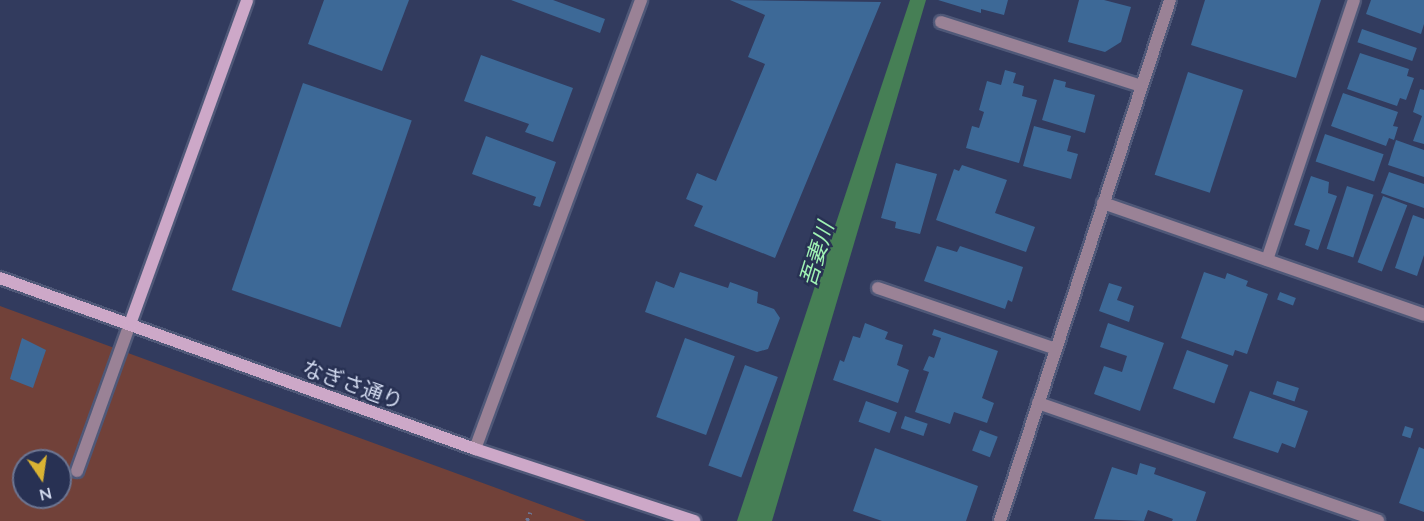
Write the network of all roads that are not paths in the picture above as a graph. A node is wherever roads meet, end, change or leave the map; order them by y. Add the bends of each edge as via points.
1 (247, 0) edge
2 (641, 0) edge
3 (1170, 0) edge
4 (1354, 0) edge
5 (941, 22) dead end
6 (1141, 86) junction
7 (1103, 203) junction
8 (1267, 260) junction
9 (0, 278) edge
10 (878, 288) dead end
11 (1424, 315) edge
12 (130, 324) junction
13 (1056, 350) junction
14 (1038, 403) junction
15 (475, 449) junction
16 (77, 471) dead end
17 (694, 521) edge
18 (1000, 521) edge
19 (1378, 521) edge

1 - 12 street
2 - 15 street
3 - 6 street
4 - 8 street
5 - 6 street
6 - 7 street
7 - 8 street
7 - 13 street
8 - 11 street
9 - 12 street, なぎさ通り
10 - 13 street
12 - 15 street, なぎさ通り
12 - 16 street
13 - 14 street
14 - 18 street
14 - 19 street
15 - 17 street, なぎさ通り

